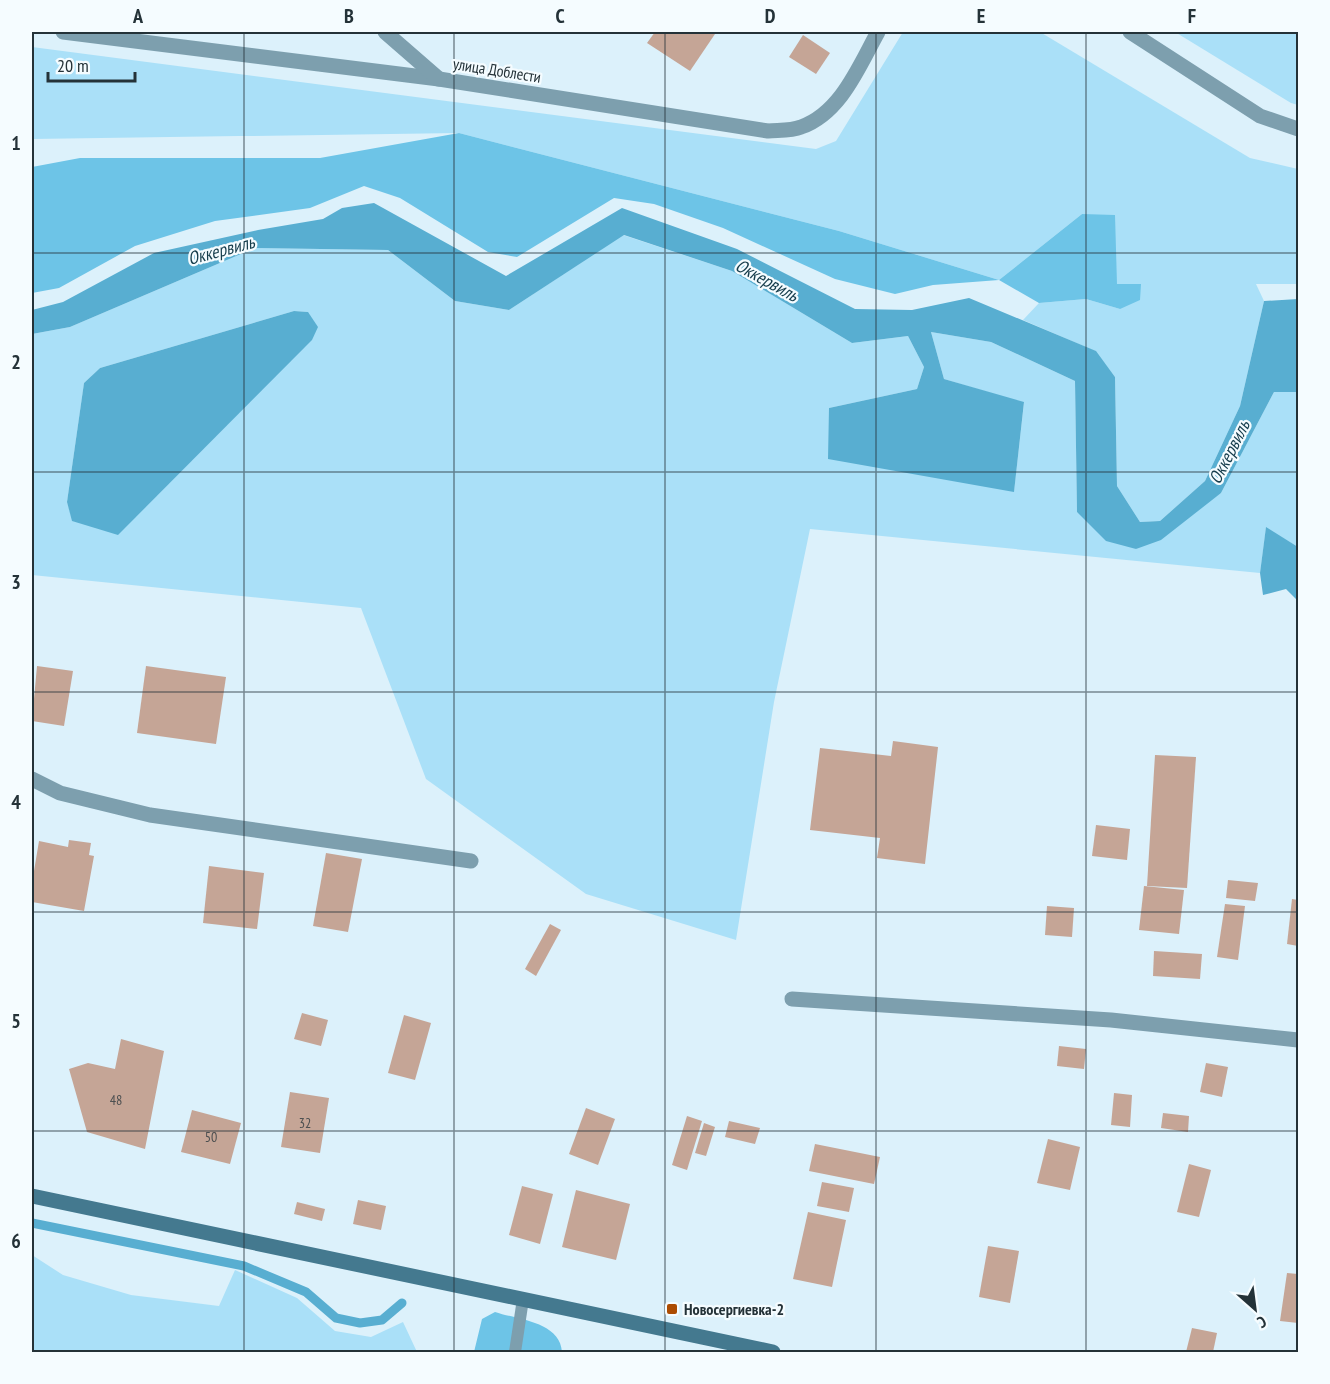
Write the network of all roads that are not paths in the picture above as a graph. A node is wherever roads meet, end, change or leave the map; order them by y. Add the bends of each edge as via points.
1 (63, 32) edge
2 (385, 32) edge
3 (878, 32) edge
4 (1130, 32) edge
5 (439, 79) junction
6 (1299, 129) edge
7 (32, 779) edge
8 (471, 861) dead end
9 (792, 999) dead end
10 (1299, 1040) edge
11 (32, 1196) edge
12 (523, 1299) junction
13 (515, 1353) edge
14 (773, 1353) edge

1 - 5 street, улица Доблести
2 - 5 street
3 - 5 street, улица Доблести via 847,87 827,112 800,128 768,131
4 - 6 street via 1260,116
7 - 8 street via 60,793 150,815
9 - 10 street via 1111,1020
11 - 12 street
12 - 13 lane
12 - 14 street

